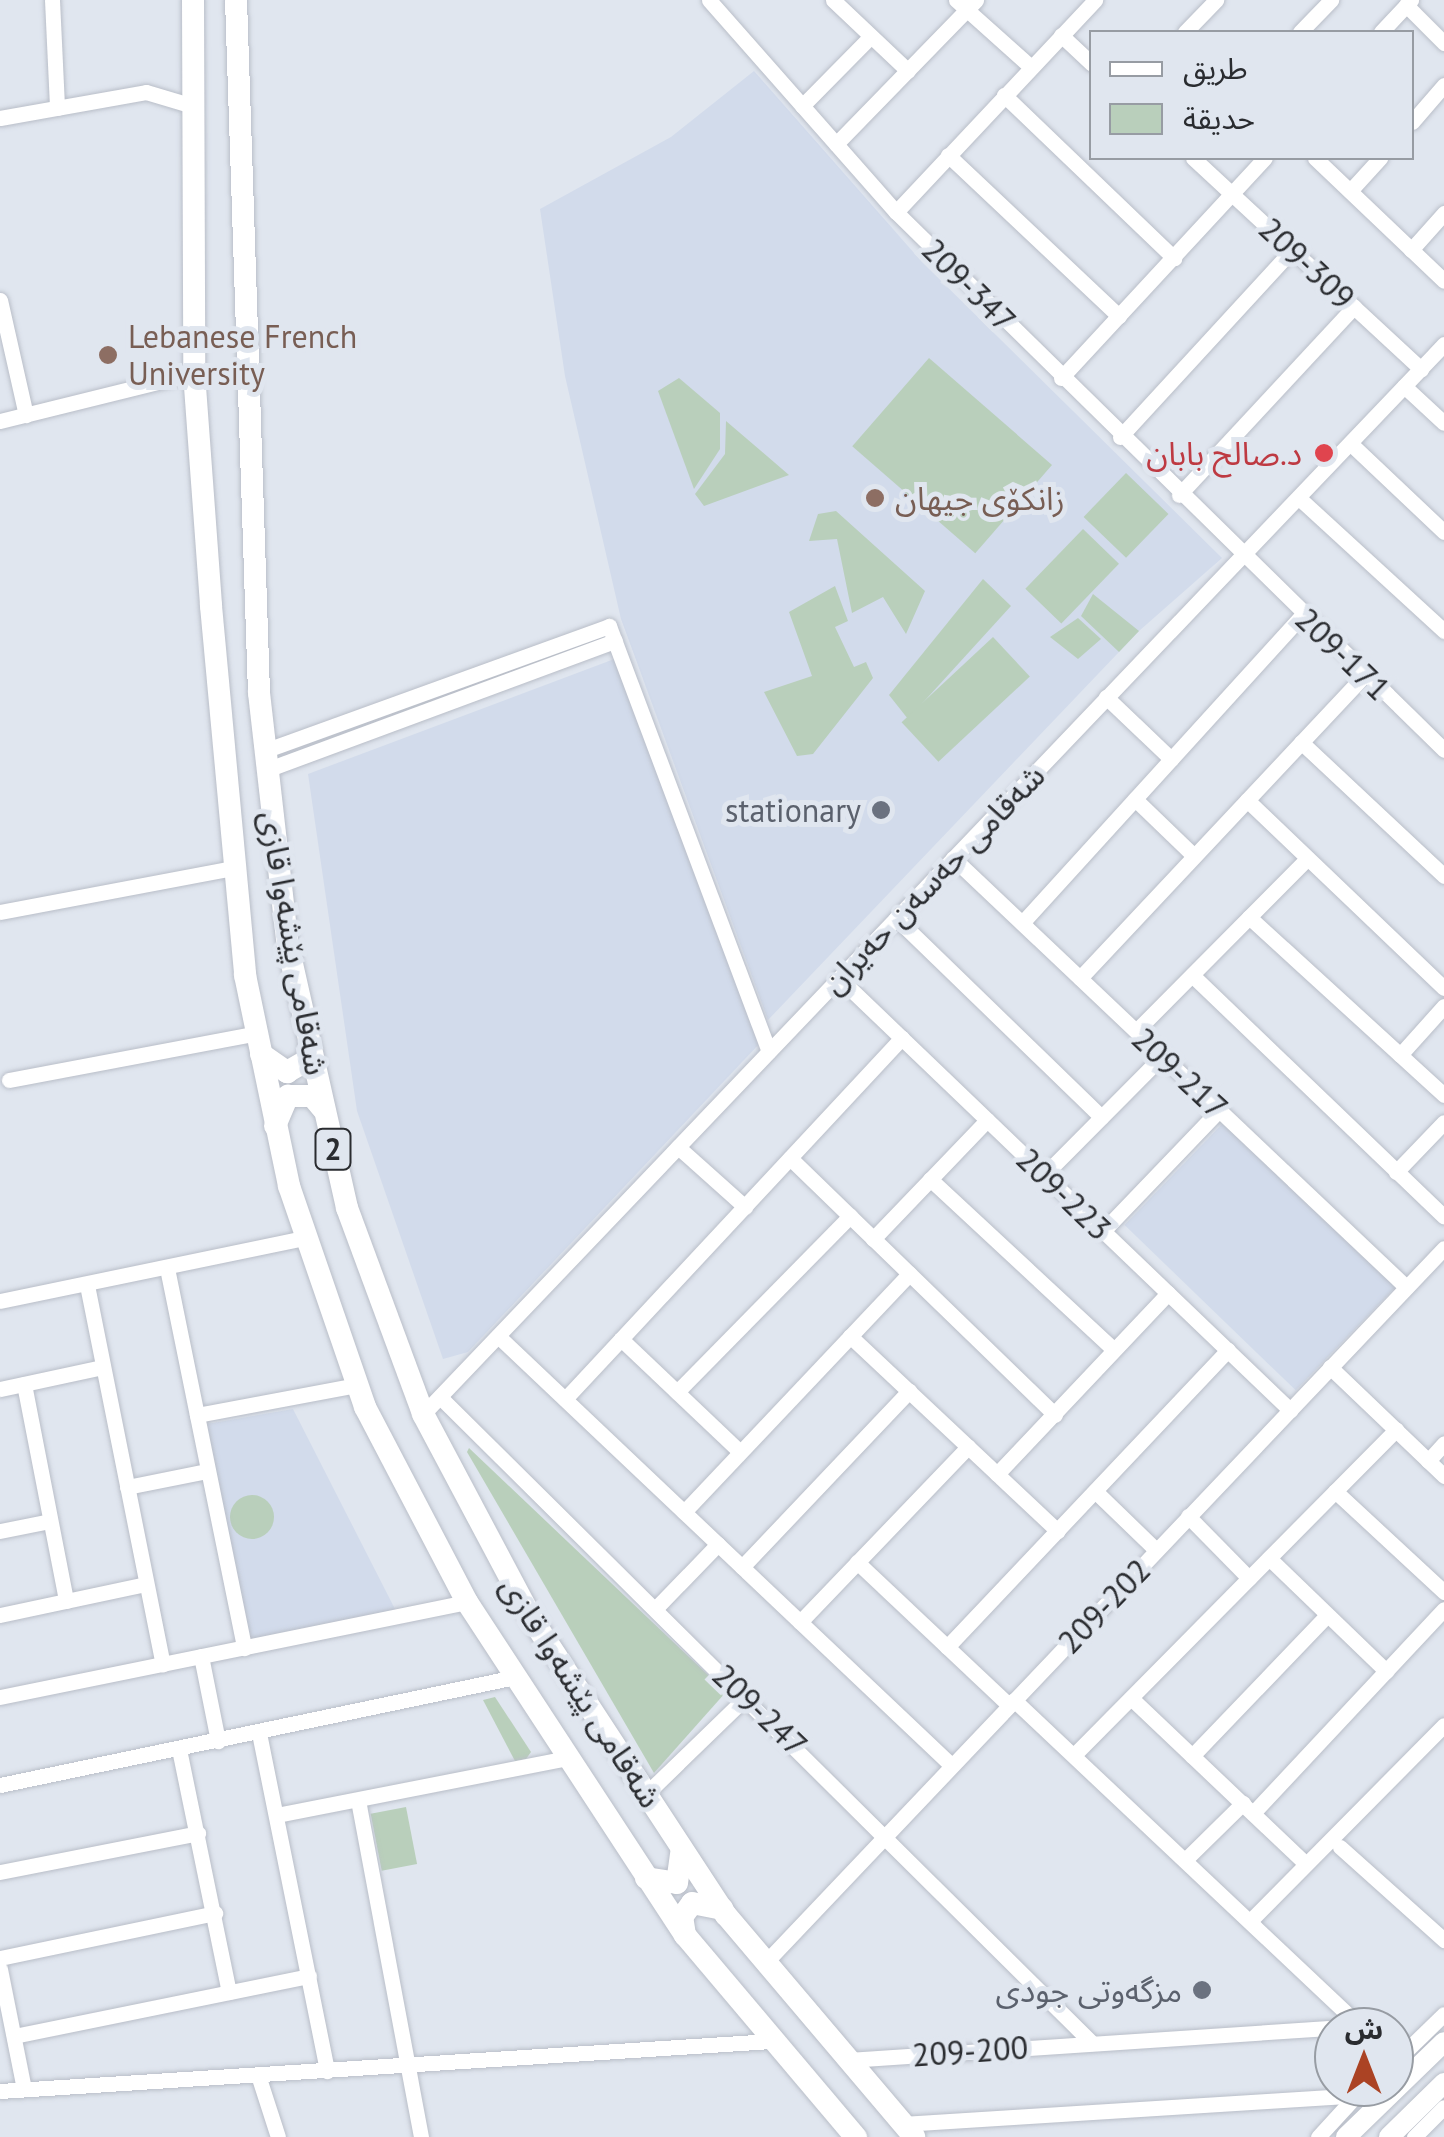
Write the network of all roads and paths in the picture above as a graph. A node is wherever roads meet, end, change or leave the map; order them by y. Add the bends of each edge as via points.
1 (52, 0) edge
2 (193, 0) edge
3 (236, 0) edge
4 (709, 0) edge
5 (834, 0) edge
6 (1095, 0) edge
7 (1216, 0) edge
8 (1331, 0) edge
9 (966, 3) edge
10 (1409, 3) edge
11 (1187, 30) edge
12 (1302, 30) edge
13 (1383, 30) edge
14 (871, 36) junction
15 (1061, 36) junction
16 (1444, 43) edge
17 (1089, 61) edge
18 (1031, 67) junction
19 (908, 71) junction
20 (1444, 86) edge
21 (1004, 95) junction
22 (193, 106) junction
23 (802, 106) junction
24 (57, 108) junction
25 (0, 118) edge
26 (1414, 120) edge
27 (836, 144) junction
28 (948, 155) junction
29 (1195, 160) edge
30 (1264, 160) edge
31 (1317, 160) edge
32 (1378, 160) edge
33 (1350, 191) junction
34 (1233, 195) junction
35 (896, 212) junction
36 (1444, 214) edge
37 (1292, 250) junction
38 (1411, 250) junction
39 (1174, 258) junction
40 (1444, 281) edge
41 (0, 300) edge
42 (1354, 307) junction
43 (1119, 316) junction
44 (1444, 344) edge
45 (1420, 370) junction
46 (194, 373) junction
47 (1061, 378) junction
48 (1404, 386) junction
49 (26, 415) junction
50 (0, 421) edge
51 (1444, 423) edge
52 (1120, 437) junction
53 (1351, 444) junction
54 (1179, 495) junction
55 (1300, 498) junction
56 (1444, 532) edge
57 (1242, 558) junction
58 (1302, 615) junction
59 (1444, 631) edge
60 (1365, 675) junction
61 (1106, 697) junction
62 (1301, 742) junction
63 (1444, 750) edge
64 (1171, 759) junction
65 (265, 760) junction
66 (1135, 798) junction
67 (1247, 800) junction
68 (1194, 856) junction
69 (953, 858) junction
70 (1307, 859) junction
71 (234, 868) junction
72 (1444, 876) edge
73 (0, 912) edge
74 (1250, 917) junction
75 (896, 918) junction
76 (1022, 923) junction
77 (1192, 975) junction
78 (839, 978) junction
79 (1080, 978) junction
80 (1444, 988) edge
81 (1444, 1006) edge
82 (1136, 1031) junction
83 (902, 1038) junction
84 (258, 1042) junction
85 (309, 1044) junction
86 (770, 1051) junction
87 (1400, 1055) junction
88 (1162, 1056) junction
89 (8, 1080) dead end
90 (1444, 1095) edge
91 (323, 1109) junction
92 (1220, 1110) junction
93 (1101, 1117) junction
94 (986, 1120) junction
95 (1444, 1122) edge
96 (276, 1130) junction
97 (678, 1148) junction
98 (790, 1158) junction
99 (1396, 1172) junction
100 (1044, 1175) junction
101 (930, 1179) junction
102 (745, 1207) junction
103 (850, 1216) junction
104 (1444, 1216) edge
105 (1103, 1231) junction
106 (305, 1238) junction
107 (873, 1238) junction
108 (1444, 1248) edge
109 (167, 1268) junction
110 (909, 1274) junction
111 (87, 1285) junction
112 (1406, 1287) junction
113 (1168, 1293) junction
114 (0, 1302) edge
115 (498, 1336) junction
116 (850, 1336) junction
117 (621, 1340) junction
118 (1114, 1350) junction
119 (1228, 1350) junction
120 (103, 1367) junction
121 (1330, 1368) junction
122 (24, 1384) junction
123 (358, 1385) junction
124 (0, 1389) edge
125 (909, 1391) junction
126 (677, 1392) junction
127 (565, 1400) junction
128 (432, 1406) junction
129 (1290, 1410) junction
130 (1054, 1414) junction
131 (197, 1415) junction
132 (1396, 1430) junction
133 (1444, 1444) edge
134 (968, 1447) junction
135 (740, 1452) junction
136 (1428, 1461) junction
137 (208, 1470) junction
138 (997, 1474) junction
139 (1444, 1476) edge
140 (127, 1488) junction
141 (1096, 1491) junction
142 (1336, 1491) junction
143 (684, 1512) junction
144 (1188, 1516) junction
145 (50, 1521) junction
146 (0, 1531) edge
147 (1058, 1531) junction
148 (718, 1544) junction
149 (1156, 1550) junction
150 (1269, 1558) junction
151 (856, 1562) junction
152 (742, 1567) junction
153 (1248, 1578) junction
154 (146, 1584) junction
155 (1444, 1592) edge
156 (66, 1601) junction
157 (467, 1602) junction
158 (656, 1608) junction
159 (1444, 1609) edge
160 (0, 1614) edge
161 (1327, 1615) junction
162 (800, 1622) junction
163 (947, 1647) junction
164 (244, 1648) junction
165 (201, 1656) junction
166 (163, 1664) junction
167 (1386, 1671) junction
168 (515, 1677) junction
169 (0, 1696) edge
170 (746, 1696) junction
171 (1130, 1698) junction
172 (1012, 1702) junction
173 (1444, 1725) edge
174 (259, 1733) junction
175 (218, 1741) junction
176 (179, 1749) junction
177 (1074, 1755) junction
178 (1192, 1756) junction
179 (568, 1758) junction
180 (951, 1765) junction
181 (0, 1785) edge
182 (646, 1794) junction
183 (358, 1800) junction
184 (1248, 1808) junction
185 (277, 1815) junction
186 (198, 1833) junction
187 (887, 1833) junction
188 (1340, 1846) dead end
189 (682, 1848) junction
190 (1186, 1860) junction
191 (1306, 1864) junction
192 (0, 1872) edge
193 (644, 1876) junction
194 (722, 1909) junction
195 (215, 1913) junction
196 (1251, 1920) junction
197 (685, 1935) junction
198 (1444, 1940) edge
199 (0, 1958) edge
200 (764, 1964) junction
201 (0, 1969) edge
202 (310, 1976) junction
203 (229, 1992) junction
204 (1340, 2007) edge
205 (1444, 2014) edge
206 (1314, 2029) edge
207 (14, 2036) junction
208 (771, 2041) junction
209 (1092, 2042) junction
210 (1444, 2042) edge
211 (1414, 2044) edge
212 (848, 2060) junction
213 (1414, 2063) edge
214 (412, 2065) junction
215 (327, 2070) junction
216 (258, 2075) junction
217 (1444, 2083) edge
218 (24, 2090) junction
219 (0, 2091) edge
220 (1314, 2106) edge
221 (1353, 2107) edge
222 (1357, 2107) edge
223 (1444, 2107) edge
224 (908, 2130) edge
225 (278, 2137) edge
226 (422, 2137) edge
227 (856, 2137) edge
228 (1318, 2137) edge
229 (1346, 2137) edge
230 (1389, 2137) edge
231 (1414, 2137) edge

1 - 24 street
2 - 22 highway, شەقامی پێشەوا قازی / 2
3 - 65 highway, شەقامی پێشەوا قازی / 2 via 247,537
4 - 23 street, 209-347
5 - 14 street
6 - 15 street
7 - 11 street
8 - 12 street
9 - 18 street
9 - 19 street
10 - 13 street
10 - 16 street
14 - 19 street
14 - 23 street
15 - 17 street
15 - 18 street
18 - 21 street
19 - 27 street
20 - 26 street
21 - 28 street
21 - 39 street
22 - 24 street via 155,92
22 - 46 highway, شەقامی پێشەوا قازی / 2
23 - 27 street, 209-347
24 - 25 street
27 - 35 street, 209-347
28 - 35 street
28 - 43 street
29 - 34 street, 209-309
30 - 34 street
31 - 33 street
32 - 33 street
33 - 38 street
34 - 37 street, 209-309
34 - 39 street
35 - 47 street, 209-347
36 - 38 street
37 - 42 street, 209-309
37 - 52 street
38 - 40 street
39 - 43 street
41 - 49 street
42 - 45 street, 209-309
42 - 54 street
43 - 47 street
44 - 45 street, شەقامی حەسەن حەیران
45 - 48 street, شەقامی حەسەن حەیران
46 - 49 street
46 - 71 highway, شەقامی پێشەوا قازی / 2
47 - 52 street, 209-347
48 - 51 street
48 - 53 street, شەقامی حەسەن حەیران
49 - 50 street
52 - 54 street, 209-347
53 - 55 street, شەقامی حەسەن حەیران
53 - 56 street
54 - 57 street, 209-347
55 - 57 street, شەقامی حەسەن حەیران
55 - 59 street
57 - 58 street, 209-171
57 - 61 street, شەقامی حەسەن حەیران
58 - 60 street, 209-171
58 - 64 street
60 - 62 street
60 - 63 street, 209-171
61 - 64 street
61 - 69 street, شەقامی حەسەن حەیران
62 - 67 street
62 - 72 street
64 - 66 street
65 - 85 highway, شەقامی پێشەوا قازی / 2
65 - 86 street via 612,634
66 - 68 street
66 - 76 street
67 - 68 street
67 - 70 street
68 - 79 street
69 - 75 street, شەقامی حەسەن حەیران
69 - 76 street, 209-217
70 - 74 street
70 - 80 street
71 - 73 street
71 - 84 highway, شەقامی پێشەوا قازی / 2
74 - 77 street
74 - 87 street
75 - 78 street, شەقامی حەسەن حەیران
75 - 93 street
76 - 79 street, 209-217
77 - 82 street
77 - 99 street
78 - 83 street, 209-223
78 - 86 street, شەقامی حەسەن حەیران
79 - 82 street, 209-217
81 - 87 street
82 - 88 street, 209-217
83 - 94 street, 209-223
83 - 98 street
84 - 85 highway via 287,1072 308,1060
84 - 89 street
84 - 96 highway, شەقامی پێشەوا قازی / 2
85 - 91 highway, شەقامی پێشەوا قازی / 2
86 - 97 street, شەقامی حەسەن حەیران
87 - 90 street
88 - 92 street, 209-217
88 - 93 street
91 - 96 highway via 312,1096 288,1096
91 - 128 highway, شەقامی پێشەوا قازی / 2 via 347,1208
92 - 105 street
92 - 112 street, 209-217
93 - 100 street
94 - 100 street, 209-223
94 - 101 street
95 - 99 street
96 - 106 highway, شەقامی پێشەوا قازی / 2
97 - 102 street
97 - 115 street, شەقامی حەسەن حەیران
98 - 102 street
98 - 103 street
99 - 104 street
100 - 105 street, 209-223
101 - 107 street
101 - 118 street
102 - 117 street
103 - 107 street
103 - 126 street
105 - 113 street, 209-223
106 - 109 street
106 - 123 highway, شەقامی پێشەوا قازی / 2
107 - 110 street
108 - 112 street, 209-202
109 - 111 street
109 - 131 street
110 - 116 street
110 - 130 street
111 - 114 street
111 - 120 street
112 - 121 street, 209-202
113 - 118 street
113 - 119 street, 209-223
115 - 127 street
115 - 128 street, شەقامی حەسەن حەیران
116 - 125 street
116 - 135 street
117 - 126 street
117 - 127 street
118 - 130 street
119 - 129 street, 209-223
119 - 141 street
120 - 122 street
120 - 140 street
121 - 129 street, 209-202
121 - 132 street
122 - 124 street
122 - 145 street
123 - 131 street
123 - 157 highway, شەقامی پێشەوا قازی / 2
125 - 134 street
125 - 152 street
126 - 135 street
127 - 143 street
128 - 158 street, 209-247
128 - 182 highway, شەقامی پێشەوا قازی / 2 via 470,1515
129 - 144 street, 209-202
130 - 138 street
131 - 137 street
132 - 136 street
132 - 142 street
133 - 136 street
134 - 138 street
134 - 151 street
135 - 143 street
136 - 139 street
137 - 140 street
137 - 164 street
138 - 147 street
140 - 154 street
141 - 147 street
141 - 149 street
142 - 150 street
142 - 155 street
143 - 148 street
144 - 149 street, 209-202
144 - 153 street
145 - 146 street
145 - 156 street
147 - 163 street
148 - 152 street
148 - 158 street
149 - 172 street, 209-202
150 - 153 street
150 - 161 street
151 - 162 street
151 - 163 street
152 - 162 street
153 - 171 street
154 - 156 street
154 - 166 street
156 - 160 street
157 - 164 street
157 - 168 highway, شەقامی پێشەوا قازی / 2
158 - 170 street, 209-247
159 - 167 street
161 - 167 street
161 - 178 street
162 - 180 street
163 - 172 street
164 - 165 street
165 - 166 street
165 - 175 street
166 - 169 street
167 - 184 street
168 - 174 street
168 - 179 highway, شەقامی پێشەوا قازی / 2
170 - 182 street
170 - 187 street, 209-247
171 - 177 street
171 - 178 street
172 - 177 street
172 - 180 street, 209-202
173 - 191 street
174 - 175 street
174 - 185 street
175 - 176 street
176 - 181 street
176 - 186 street
177 - 190 street
178 - 184 street
179 - 183 street
179 - 193 highway, شەقامی پێشەوا قازی / 2
180 - 187 street, 209-202
182 - 189 highway, شەقامی پێشەوا قازی / 2
183 - 185 street
183 - 214 street
184 - 190 street
184 - 191 street
185 - 202 street
186 - 192 street
186 - 195 street
187 - 200 street, 209-202
187 - 209 street, 209-247 via 1080,2022
188 - 198 street
189 - 193 highway via 678,1883 656,1886
189 - 194 highway, شەقامی پێشەوا قازی / 2
190 - 196 street
191 - 196 street
193 - 197 highway, شەقامی پێشەوا قازی / 2
194 - 197 highway via 692,1902 682,1917
194 - 200 highway, شەقامی پێشەوا قازی / 2
195 - 199 street
195 - 203 street
196 - 204 street
197 - 208 highway, شەقامی پێشەوا قازی / 2
200 - 212 highway, شەقامی پێشەوا قازی / 2
201 - 207 street
202 - 203 street
202 - 215 street
203 - 207 street
205 - 211 street
206 - 209 street, 209-200
207 - 218 street
208 - 214 street
208 - 227 highway, شەقامی پێشەوا قازی / 2
209 - 212 street, 209-200
210 - 213 main road
212 - 224 highway, شەقامی پێشەوا قازی / 2
214 - 215 street
214 - 226 street
215 - 216 street
216 - 218 street
216 - 225 street
217 - 230 main road
218 - 219 street
220 - 224 street
221 - 228 street
222 - 229 main road
223 - 231 street

